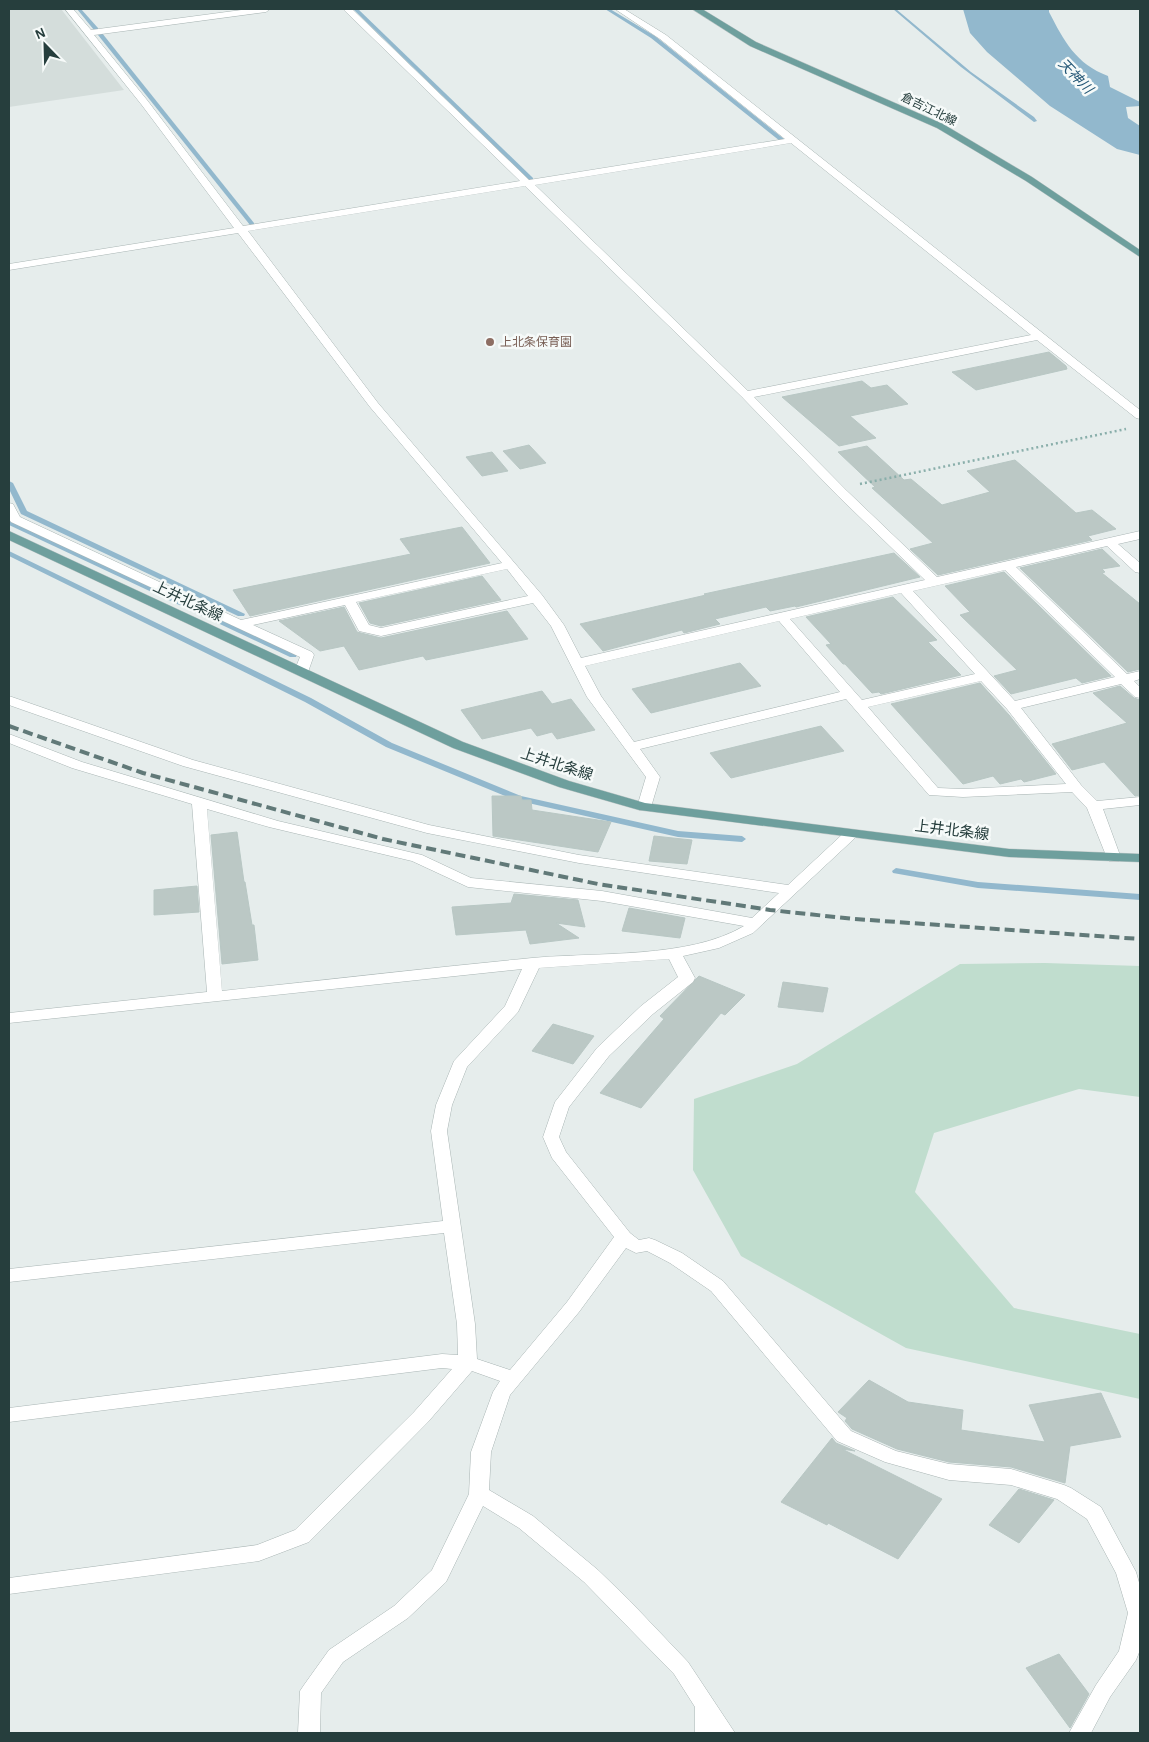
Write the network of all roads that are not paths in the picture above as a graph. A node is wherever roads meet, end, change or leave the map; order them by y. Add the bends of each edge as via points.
1 (69, 9) edge
2 (266, 9) edge
3 (347, 9) edge
4 (619, 9) edge
5 (696, 9) edge
6 (88, 32) junction
7 (794, 140) junction
8 (527, 184) junction
9 (241, 229) junction
10 (1140, 254) edge
11 (9, 267) edge
12 (1040, 336) junction
13 (746, 395) junction
14 (1140, 416) edge
15 (9, 510) edge
16 (9, 535) edge
17 (1140, 535) edge
18 (1109, 542) junction
19 (1007, 565) junction
20 (510, 566) junction
21 (1140, 569) edge
22 (933, 581) junction
23 (904, 589) junction
24 (537, 598) junction
25 (348, 599) junction
26 (782, 617) junction
27 (239, 624) junction
28 (578, 663) junction
29 (301, 672) junction
30 (1140, 675) edge
31 (984, 676) junction
32 (1125, 678) junction
33 (1140, 694) edge
34 (853, 699) junction
35 (9, 700) edge
36 (1012, 706) junction
37 (9, 738) edge
38 (631, 747) junction
39 (1076, 788) junction
40 (1140, 801) edge
41 (199, 802) junction
42 (1094, 806) junction
43 (644, 807) junction
44 (852, 834) junction
45 (1114, 858) junction
46 (1140, 858) edge
47 (793, 890) junction
48 (756, 923) junction
49 (674, 953) junction
50 (533, 963) junction
51 (215, 997) junction
52 (9, 1018) edge
53 (452, 1226) junction
54 (624, 1237) junction
55 (9, 1275) edge
56 (468, 1363) junction
57 (514, 1378) junction
58 (9, 1415) edge
59 (479, 1494) junction
60 (9, 1586) edge
61 (706, 1705) junction
62 (309, 1733) edge
63 (706, 1733) edge
64 (724, 1733) edge
65 (1080, 1733) edge

1 - 6 street
2 - 6 street
3 - 8 street
4 - 7 street via 664,37
5 - 10 main road, 倉吉江北線 via 753,44 940,126 1030,179
6 - 9 street
7 - 8 street
7 - 12 street
8 - 9 street
8 - 13 street
9 - 11 street
9 - 20 street via 374,405
12 - 13 street
12 - 14 street
13 - 22 street
15 - 27 street via 15,519
16 - 29 main road, 上井北条線
17 - 18 street
18 - 19 street
18 - 21 street
19 - 22 street
19 - 32 street
20 - 24 street
20 - 25 street
22 - 23 street
23 - 26 street
23 - 31 street
24 - 25 street via 381,632 364,628
24 - 28 street via 557,625
25 - 27 street
26 - 28 street
26 - 34 street
27 - 29 street via 307,655
28 - 38 street via 594,697
29 - 43 main road, 上井北条線 via 508,766
30 - 32 street
31 - 34 street
31 - 36 street
32 - 33 street
32 - 36 street
34 - 38 street
34 - 39 street via 934,792
35 - 47 street via 188,763 427,829 579,859
36 - 39 street
37 - 41 street via 77,765
38 - 43 street via 653,776
39 - 42 street
40 - 42 street
41 - 48 street via 274,824 417,858 468,882 602,896
41 - 51 street
42 - 45 street
43 - 44 main road, 上井北条線
44 - 45 main road, 上井北条線 via 1009,853
44 - 47 street
45 - 46 main road, 上井北条線
47 - 48 street
48 - 49 street via 748,930 714,944
49 - 50 street
49 - 54 street via 687,978 603,1052 561,1106 551,1137 558,1154
50 - 51 street
50 - 53 street via 512,1008 460,1065 444,1105 439,1131
51 - 52 street
53 - 55 street
53 - 56 street via 466,1324
54 - 57 street via 573,1308
54 - 65 street via 636,1247 649,1244 676,1258 717,1286 844,1436 892,1457 949,1472 1011,1477 1064,1493 1094,1513 1126,1572 1138,1613 1129,1654
56 - 57 street
56 - 58 street via 442,1361
56 - 60 street via 421,1417 302,1536 250,1554
57 - 59 street via 502,1392 481,1452
59 - 61 street via 526,1522 591,1576 681,1668
59 - 62 street via 439,1576 401,1612 336,1656 311,1691
61 - 63 street
61 - 64 street

